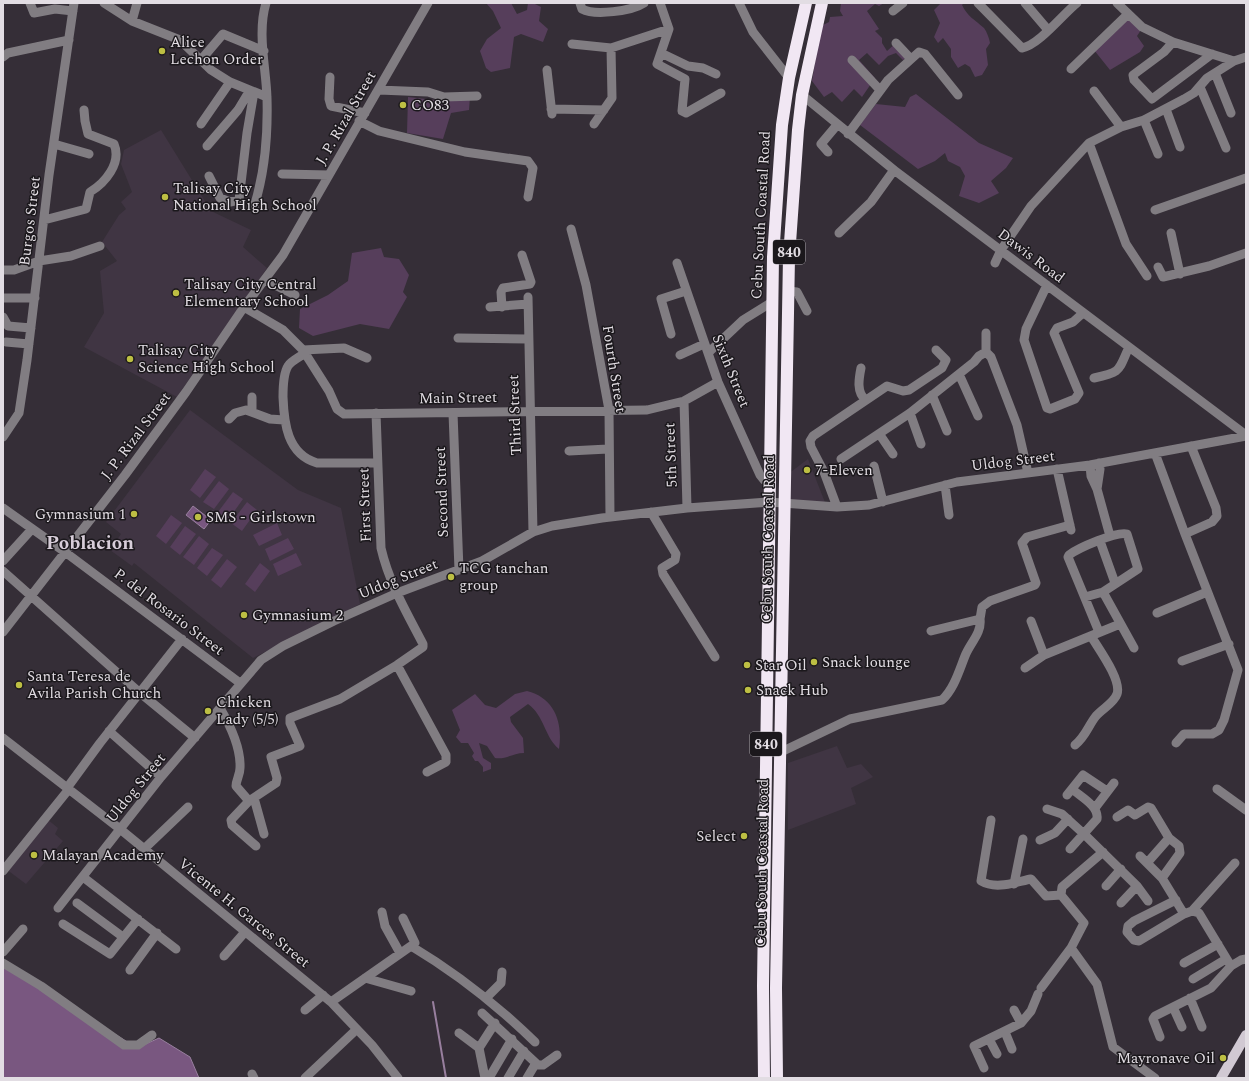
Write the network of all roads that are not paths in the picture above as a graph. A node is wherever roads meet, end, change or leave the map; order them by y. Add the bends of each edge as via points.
1 (30, 3) edge
2 (104, 3) edge
3 (137, 3) edge
4 (266, 3) edge
5 (428, 3) edge
6 (580, 3) edge
7 (644, 3) edge
8 (660, 3) edge
9 (739, 3) edge
10 (806, 3) edge
11 (822, 3) edge
12 (903, 3) edge
13 (978, 3) edge
14 (1025, 3) edge
15 (1117, 3) edge
16 (1073, 4) edge
17 (74, 7) edge
18 (893, 11) dead end
19 (1128, 14) junction
20 (132, 21) junction
21 (670, 29) junction
22 (1048, 30) junction
23 (69, 40) junction
24 (1173, 42) junction
25 (896, 43) dead end
26 (572, 44) dead end
27 (611, 48) junction
28 (264, 51) junction
29 (662, 53) junction
30 (1212, 54) junction
31 (3, 57) edge
32 (1246, 57) edge
33 (911, 59) junction
34 (200, 60) junction
35 (852, 60) dead end
36 (1234, 61) junction
37 (1071, 69) dead end
38 (547, 70) dead end
39 (1215, 73) junction
40 (716, 74) dead end
41 (330, 77) dead end
42 (789, 78) junction
43 (230, 82) junction
44 (1200, 87) junction
45 (379, 90) junction
46 (880, 90) junction
47 (252, 91) junction
48 (1094, 91) dead end
49 (721, 93) dead end
50 (802, 95) junction
51 (958, 95) dead end
52 (477, 96) dead end
53 (267, 98) junction
54 (1166, 109) junction
55 (84, 110) dead end
56 (604, 110) junction
57 (365, 113) junction
58 (1231, 113) dead end
59 (1144, 120) junction
60 (359, 122) junction
61 (201, 124) dead end
62 (594, 124) dead end
63 (837, 125) junction
64 (1122, 127) junction
65 (848, 134) junction
66 (1088, 143) junction
67 (54, 144) junction
68 (207, 146) dead end
69 (1180, 147) dead end
70 (1226, 148) dead end
71 (828, 152) dead end
72 (89, 154) dead end
73 (1158, 154) dead end
74 (894, 170) junction
75 (282, 174) dead end
76 (329, 175) junction
77 (209, 176) dead end
78 (1246, 178) edge
79 (528, 197) dead end
80 (254, 207) dead end
81 (1155, 210) dead end
82 (44, 220) junction
83 (571, 229) dead end
84 (839, 233) dead end
85 (1171, 233) dead end
86 (100, 246) dead end
87 (1001, 250) junction
88 (1246, 253) edge
89 (522, 255) dead end
90 (39, 261) junction
91 (677, 263) dead end
92 (995, 263) dead end
93 (1158, 266) dead end
94 (3, 270) edge
95 (1180, 274) junction
96 (1147, 276) dead end
97 (265, 280) junction
98 (1047, 285) junction
99 (686, 291) junction
100 (788, 292) junction
101 (295, 295) dead end
102 (3, 298) edge
103 (35, 298) junction
104 (772, 302) junction
105 (244, 307) junction
106 (490, 307) dead end
107 (502, 307) junction
108 (807, 311) dead end
109 (1083, 313) junction
110 (3, 317) edge
111 (31, 328) junction
112 (986, 332) dead end
113 (671, 334) dead end
114 (458, 338) dead end
115 (527, 339) junction
116 (6, 342) dead end
117 (29, 344) junction
118 (1129, 346) junction
119 (706, 349) junction
120 (936, 350) dead end
121 (304, 351) junction
122 (986, 352) junction
123 (680, 355) dead end
124 (367, 358) dead end
125 (861, 368) dead end
126 (959, 374) junction
127 (1094, 378) dead end
128 (718, 382) junction
129 (932, 395) junction
130 (252, 397) dead end
131 (866, 400) junction
132 (684, 401) junction
133 (609, 410) junction
134 (529, 411) junction
135 (252, 412) junction
136 (376, 413) junction
137 (453, 413) junction
138 (910, 413) junction
139 (978, 416) dead end
140 (229, 419) dead end
141 (284, 420) junction
142 (947, 431) dead end
143 (880, 435) junction
144 (1246, 436) edge
145 (3, 437) edge
146 (921, 444) dead end
147 (1190, 446) junction
148 (608, 449) junction
149 (569, 451) dead end
150 (1155, 453) junction
151 (893, 454) dead end
152 (841, 459) dead end
153 (378, 463) junction
154 (1095, 464) junction
155 (874, 466) dead end
156 (1057, 469) junction
157 (1028, 474) junction
158 (770, 483) junction
159 (946, 485) junction
160 (769, 502) junction
161 (883, 502) junction
162 (784, 503) junction
163 (837, 507) junction
164 (687, 508) junction
165 (3, 509) edge
166 (651, 512) junction
167 (949, 515) dead end
168 (610, 517) junction
169 (32, 530) junction
170 (533, 532) junction
171 (1184, 534) junction
172 (1110, 536) junction
173 (1100, 541) junction
174 (65, 552) junction
175 (3, 561) edge
176 (459, 570) junction
177 (3, 571) edge
178 (1115, 584) junction
179 (1102, 592) junction
180 (1207, 592) junction
181 (397, 593) junction
182 (32, 596) junction
183 (1085, 597) junction
184 (1157, 613) dead end
185 (980, 618) junction
186 (1031, 621) dead end
187 (1120, 624) junction
188 (931, 631) dead end
189 (3, 632) edge
190 (1095, 634) junction
191 (182, 639) junction
192 (1229, 644) junction
193 (1134, 648) dead end
194 (1044, 655) junction
195 (715, 657) dead end
196 (1182, 661) dead end
197 (397, 665) junction
198 (1025, 668) dead end
199 (240, 683) junction
200 (139, 692) junction
201 (220, 708) junction
202 (109, 731) junction
203 (3, 738) edge
204 (195, 738) junction
205 (1176, 743) dead end
206 (1075, 745) dead end
207 (781, 752) junction
208 (427, 772) dead end
209 (161, 777) junction
210 (1114, 783) dead end
211 (68, 789) junction
212 (1217, 789) dead end
213 (1107, 791) junction
214 (251, 800) junction
215 (188, 807) dead end
216 (1095, 808) junction
217 (1047, 809) dead end
218 (1246, 810) edge
219 (1117, 817) dead end
220 (1068, 819) junction
221 (991, 820) dead end
222 (120, 829) junction
223 (264, 834) dead end
224 (1085, 834) junction
225 (1169, 838) junction
226 (1023, 839) dead end
227 (1040, 840) dead end
228 (256, 846) dead end
229 (1070, 849) dead end
230 (144, 850) junction
231 (1103, 852) junction
232 (1235, 863) dead end
233 (1121, 869) junction
234 (3, 871) edge
235 (83, 877) junction
236 (1162, 878) junction
237 (1014, 884) junction
238 (1106, 886) dead end
239 (1137, 886) junction
240 (1061, 895) junction
241 (1148, 900) dead end
242 (1176, 900) junction
243 (77, 903) dead end
244 (1121, 903) dead end
245 (58, 908) dead end
246 (382, 912) dead end
247 (1192, 913) junction
248 (403, 918) dead end
249 (138, 919) junction
250 (63, 924) dead end
251 (23, 929) dead end
252 (245, 932) junction
253 (157, 933) junction
254 (124, 937) junction
255 (414, 943) dead end
256 (1218, 944) junction
257 (1071, 948) junction
258 (176, 949) dead end
259 (3, 952) edge
260 (400, 953) junction
261 (224, 956) dead end
262 (1246, 959) edge
263 (3, 963) edge
264 (1184, 963) dead end
265 (1228, 963) junction
266 (130, 970) dead end
267 (502, 972) dead end
268 (365, 978) junction
269 (1193, 980) dead end
270 (411, 991) dead end
271 (323, 995) junction
272 (486, 998) junction
273 (1190, 998) junction
274 (331, 1002) junction
275 (1172, 1007) junction
276 (305, 1010) dead end
277 (1014, 1010) dead end
278 (482, 1012) dead end
279 (495, 1023) junction
280 (1021, 1023) junction
281 (1182, 1026) dead end
282 (1202, 1027) dead end
283 (357, 1029) junction
284 (1005, 1032) junction
285 (459, 1033) dead end
286 (152, 1035) dead end
287 (1246, 1035) edge
288 (1160, 1037) dead end
289 (512, 1039) junction
290 (990, 1039) junction
291 (535, 1042) dead end
292 (479, 1048) junction
293 (1012, 1048) dead end
294 (524, 1051) junction
295 (997, 1054) dead end
296 (557, 1055) dead end
297 (536, 1063) junction
298 (984, 1068) dead end
299 (305, 1078) edge
300 (398, 1078) edge
301 (485, 1078) edge
302 (489, 1078) edge
303 (508, 1078) edge
304 (527, 1078) edge
305 (764, 1078) edge
306 (777, 1078) edge
307 (1155, 1078) edge
308 (1221, 1078) edge

1 - 17 street via 34,13
2 - 20 street
3 - 20 street
4 - 28 street via 263,13
5 - 45 street, J. P. Rizal Street
6 - 7 street via 582,9 593,13
8 - 21 street
9 - 42 street via 753,32
10 - 42 highway, Cebu South Coastal Road / 840
11 - 50 highway, Cebu South Coastal Road / 840
12 - 18 street
13 - 22 street via 1020,47 1028,47
14 - 22 street
15 - 19 street
16 - 22 street
17 - 23 street, Burgos Street
19 - 24 street via 1142,27
19 - 37 street
20 - 34 street via 180,40
21 - 27 street
21 - 29 street
23 - 31 street via 8,53
23 - 67 street, Burgos Street
24 - 30 street
24 - 30 street via 1133,75 1134,80 1152,99
25 - 33 street
26 - 27 street
27 - 56 street via 612,98
28 - 34 street via 223,34
28 - 53 street
29 - 40 street via 688,66 703,68
29 - 49 street via 658,66 684,79 683,113
30 - 36 street
32 - 36 street
33 - 46 street
33 - 51 street via 922,51
34 - 43 street
35 - 46 street
36 - 39 street
38 - 56 street via 552,112
39 - 44 street
39 - 58 street
41 - 57 street via 331,106
42 - 104 highway, Cebu South Coastal Road / 840 via 782,124
43 - 47 street
43 - 61 street
44 - 54 street
44 - 70 street
45 - 52 street via 428,92 444,97
45 - 57 street, J. P. Rizal Street
46 - 65 street
47 - 53 street
47 - 68 street
47 - 77 street via 239,200 230,202 220,198
48 - 64 street
50 - 63 street, Dawis Road
50 - 100 highway, Cebu South Coastal Road / 840 via 797,137
53 - 80 street via 266,140
54 - 59 street
54 - 69 street
55 - 82 street via 88,134 114,144 116,155 113,166 103,183 90,192 86,209
56 - 62 street
57 - 60 street, J. P. Rizal Street
59 - 64 street
59 - 73 street
60 - 76 street, J. P. Rizal Street
60 - 79 street via 379,131 465,152 528,161 533,168
63 - 65 street, Dawis Road
63 - 71 street via 820,144
64 - 66 street
65 - 74 street, Dawis Road
66 - 87 street via 1031,206
66 - 96 street via 1126,244
67 - 72 street
67 - 82 street, Burgos Street
74 - 84 street via 871,202
74 - 87 street, Dawis Road
75 - 76 street
76 - 97 street, J. P. Rizal Street via 283,255
78 - 81 street
82 - 90 street, Burgos Street
83 - 133 street, Fourth Street via 586,285
85 - 95 street
86 - 90 street via 71,256
87 - 92 street
87 - 98 street, Dawis Road
88 - 95 street
89 - 107 street via 531,282 502,290
90 - 94 street via 14,270
90 - 103 street, Burgos Street
91 - 99 street, Sixth Street
93 - 95 street via 1162,277
97 - 101 street
97 - 105 street, J. P. Rizal Street
98 - 109 street, Dawis Road
98 - 109 street via 1026,329 1024,340 1045,405 1050,409 1076,399 1079,393 1054,333 1057,328 1073,322
99 - 113 street via 661,299
99 - 119 street, Sixth Street
100 - 108 street via 797,292
100 - 162 highway, Cebu South Coastal Road / 840
102 - 103 street
103 - 111 street, Burgos Street
104 - 119 street via 743,320
104 - 158 highway, Cebu South Coastal Road / 840
105 - 121 street, Main Street via 283,330
105 - 174 street, J. P. Rizal Street via 186,392
106 - 107 street
107 - 115 street, Third Street via 528,301
109 - 118 street, Dawis Road
110 - 111 street via 8,326
111 - 117 street, Burgos Street
112 - 122 street
114 - 115 street
115 - 134 street, Third Street
116 - 117 street
117 - 145 street, Burgos Street via 19,413
118 - 127 street via 1118,371
118 - 144 street, Dawis Road
119 - 123 street
119 - 128 street, Sixth Street
120 - 131 street via 946,360 942,368 920,384 903,391 887,386
121 - 124 street via 344,348
121 - 136 street, Main Street via 340,413
121 - 141 street via 287,368 283,392
122 - 126 street
122 - 157 street via 991,357 1016,425
125 - 131 street via 859,383 862,397
126 - 129 street
126 - 139 street
128 - 132 street, Main Street
128 - 158 street, Sixth Street via 760,475
129 - 138 street
129 - 142 street
130 - 135 street
131 - 163 street via 812,436 810,441
132 - 133 street, Main Street via 647,410
132 - 164 street, 5th Street
133 - 134 street, Main Street
133 - 148 street, Fourth Street
134 - 137 street, Main Street
134 - 170 street, Third Street
135 - 140 street via 242,410
135 - 141 street via 270,419
136 - 137 street, Main Street
136 - 153 street, First Street
137 - 176 street, Second Street
138 - 143 street
138 - 146 street
141 - 153 street via 289,439 298,452 310,461
143 - 151 street
143 - 152 street
144 - 147 street, Uldog Street
147 - 150 street, Uldog Street
147 - 171 street via 1217,516 1212,522
148 - 149 street
148 - 168 street, Fourth Street
150 - 154 street, Uldog Street
150 - 171 street
153 - 181 street, First Street via 381,548
154 - 156 street, Uldog Street
154 - 172 street via 1100,469 1097,489
155 - 161 street
156 - 157 street, Uldog Street
156 - 185 street via 1071,528 1024,539 1022,543 1035,585 990,601 982,607
157 - 159 street, Uldog Street
158 - 160 highway, Cebu South Coastal Road / 840
159 - 161 street, Uldog Street
159 - 167 street
160 - 162 street, Uldog Street
160 - 164 street, Uldog Street
160 - 305 highway, Cebu South Coastal Road / 840
161 - 163 street, Uldog Street
162 - 163 street, Uldog Street
162 - 207 highway, Cebu South Coastal Road / 840
164 - 166 street, Uldog Street
165 - 169 street, P. del Rosario Street
166 - 168 street, Uldog Street
166 - 195 street via 676,554 675,560 662,568 663,574
168 - 170 street, Uldog Street via 552,526
169 - 174 street, P. del Rosario Street
169 - 175 street
170 - 176 street, Uldog Street via 482,562
171 - 180 street
172 - 173 street
172 - 178 street via 1127,534 1138,566 1136,571
173 - 178 street
173 - 183 street via 1068,557
174 - 182 street, J. P. Rizal Street
174 - 191 street, P. del Rosario Street
176 - 181 street, Uldog Street
177 - 182 street
178 - 179 street
179 - 183 street
179 - 187 street
180 - 184 street
180 - 192 street
181 - 197 street, First Street via 423,644 422,649
181 - 199 street, Uldog Street via 283,646 261,660
182 - 189 street, J. P. Rizal Street
182 - 200 street
183 - 190 street
185 - 188 street
185 - 207 street via 978,634 965,655 948,695 942,700 850,720
186 - 194 street
187 - 190 street
187 - 193 street
190 - 194 street
190 - 206 street via 1117,682 1118,693 1093,720 1086,736
191 - 199 street, P. del Rosario Street
191 - 200 street
192 - 196 street
192 - 205 street via 1238,670 1219,730 1212,734 1184,734
194 - 198 street
197 - 208 street via 446,755 446,762
197 - 214 street, First Street via 340,699 290,718 300,746 271,757 277,781
199 - 201 street, Uldog Street
200 - 202 street
200 - 204 street
201 - 204 street, Uldog Street
201 - 214 street via 240,759 240,773 236,786
202 - 209 street
202 - 211 street
203 - 211 street, Vicente H. Garces Street
204 - 209 street, Uldog Street
207 - 306 highway, Cebu South Coastal Road / 840 via 776,988
209 - 222 street, Uldog Street
210 - 213 street
211 - 222 street, Vicente H. Garces Street
211 - 234 street
212 - 218 street
213 - 216 street
213 - 216 street via 1083,775 1069,792
214 - 223 street
214 - 228 street via 231,822
215 - 230 street
216 - 224 street via 1097,819
217 - 220 street
219 - 225 street via 1125,810 1135,815 1148,807 1151,808
220 - 224 street
220 - 227 street via 1055,833
221 - 237 street via 981,881
222 - 230 street, Vicente H. Garces Street
222 - 235 street, Uldog Street
224 - 229 street
224 - 231 street
225 - 236 street via 1181,850
225 - 236 street via 1143,859
226 - 237 street
230 - 252 street, Vicente H. Garces Street
231 - 233 street
231 - 240 street via 1062,887
232 - 247 street
233 - 238 street
233 - 239 street
235 - 245 street, Uldog Street
235 - 249 street
236 - 242 street
237 - 240 street via 1032,879 1046,896
239 - 241 street
239 - 244 street
240 - 257 street via 1084,923
242 - 247 street
242 - 247 street via 1134,921 1126,929 1136,941
243 - 254 street
246 - 260 street
247 - 256 street
248 - 255 street
249 - 253 street
249 - 254 street
250 - 254 street via 110,954
251 - 259 street
252 - 261 street
252 - 271 street, Vicente H. Garces Street
253 - 258 street
253 - 266 street
256 - 264 street
256 - 265 street
257 - 280 street via 1039,991 1031,1011
257 - 307 street via 1097,984 1113,1047
260 - 268 street
260 - 272 street via 411,946 448,968
262 - 265 street
263 - 286 street via 41,986 124,1045 138,1045
265 - 269 street
265 - 273 street via 1211,988
267 - 272 street via 501,983
268 - 270 street
268 - 274 street
271 - 274 street, Vicente H. Garces Street
271 - 276 street
272 - 291 street
273 - 275 street
273 - 282 street
274 - 283 street, Vicente H. Garces Street
275 - 281 street
275 - 288 street via 1153,1019
277 - 280 street
278 - 279 street
279 - 289 street
279 - 292 street
280 - 284 street
283 - 299 street
283 - 300 street, Vicente H. Garces Street
284 - 290 street
284 - 293 street
285 - 292 street
287 - 308 main road
289 - 294 street
289 - 302 street
290 - 295 street
290 - 298 street via 974,1046
292 - 301 street
294 - 297 street
294 - 303 street
296 - 297 street via 543,1065
297 - 304 street

